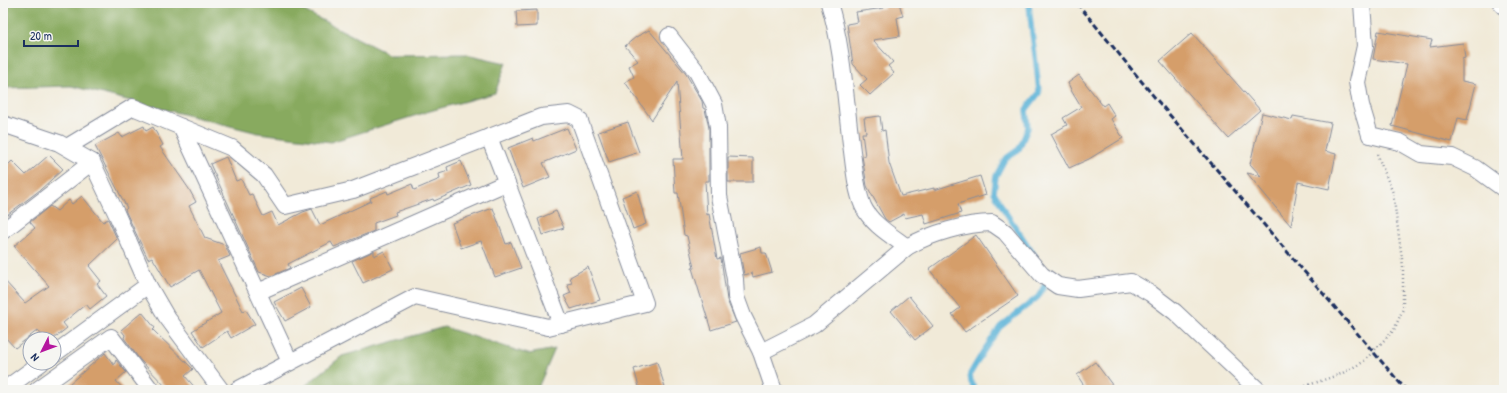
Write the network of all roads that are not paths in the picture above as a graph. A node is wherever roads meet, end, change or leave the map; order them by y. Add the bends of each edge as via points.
1 (829, 3) edge
2 (1362, 3) edge
3 (669, 36) dead end
4 (3, 124) edge
5 (181, 127) junction
6 (489, 137) junction
7 (67, 147) junction
8 (92, 162) junction
9 (506, 183) junction
10 (1504, 189) edge
11 (3, 231) edge
12 (907, 247) junction
13 (148, 285) junction
14 (258, 292) junction
15 (560, 324) junction
16 (62, 348) edge
17 (761, 352) junction
18 (290, 362) junction
19 (30, 371) edge
20 (4, 390) edge
21 (37, 390) edge
22 (151, 390) edge
23 (221, 390) edge
24 (237, 390) edge
25 (774, 390) edge
26 (1258, 390) edge

1 - 12 street via 841,59 856,179 863,207 874,221
2 - 10 street via 1365,46 1357,82 1370,135 1400,142 1422,154 1452,157 1475,168
3 - 17 street via 697,72 714,104 718,127 719,196 735,279 736,297
4 - 7 street
5 - 6 street via 232,148 264,175 285,206 353,190
5 - 7 street via 133,107
5 - 14 street
6 - 9 street
6 - 15 street via 541,117 570,114 578,119 645,303
7 - 8 street
8 - 11 street
8 - 13 street
9 - 14 street
9 - 15 street
12 - 17 street via 814,325
12 - 26 street via 967,226 992,223 1005,232 1042,275 1058,286 1078,290 1131,282 1150,293 1175,312
13 - 16 street
13 - 23 street via 166,316
14 - 18 street
15 - 18 street via 548,328 415,297
17 - 25 street
18 - 24 street
19 - 20 street
21 - 22 street via 111,337

